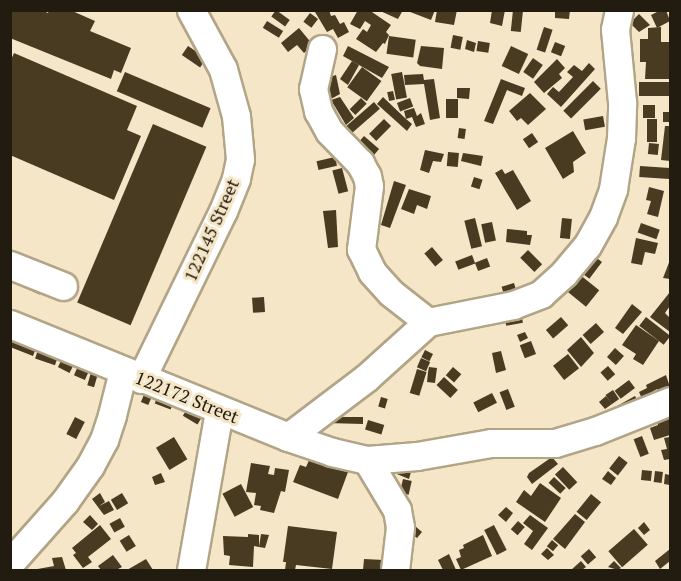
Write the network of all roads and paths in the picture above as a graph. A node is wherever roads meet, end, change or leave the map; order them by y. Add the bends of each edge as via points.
1 (191, 10) edge
2 (619, 10) edge
3 (322, 49) dead end
4 (10, 265) edge
5 (63, 286) dead end
6 (429, 322) junction
7 (10, 324) edge
8 (132, 375) junction
9 (670, 401) edge
10 (219, 411) junction
11 (288, 437) junction
12 (367, 460) junction
13 (10, 563) edge
14 (191, 570) edge
15 (394, 570) edge

1 - 8 street, 122145 Street via 224,69 236,116 240,159 223,212
2 - 6 street via 615,29 621,138 613,189 587,246 541,294 513,305
3 - 6 street via 312,89 318,111 329,131 360,164 369,186 361,249 378,279
4 - 5 street
6 - 11 street via 366,378
7 - 8 street, 122172 Street
8 - 10 street, 122172 Street
8 - 13 street, 122145 Street via 90,466
9 - 12 street via 555,443 491,443
10 - 11 street, 122172 Street
10 - 14 street
11 - 12 street, 122172 Street
12 - 15 street via 397,510 400,527

